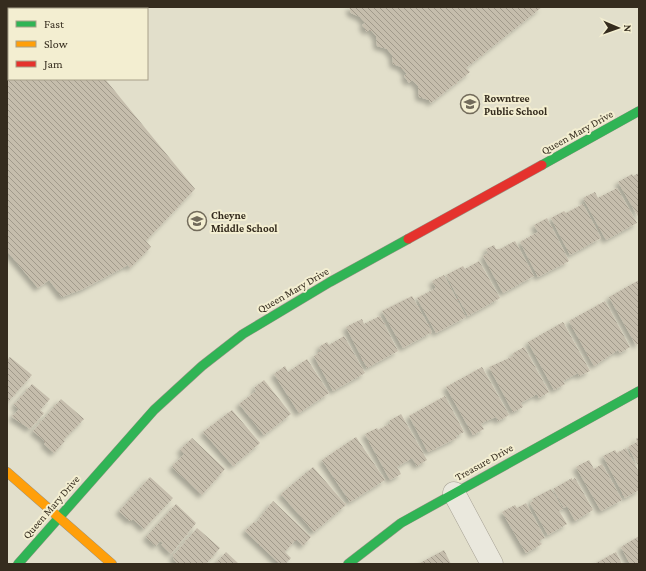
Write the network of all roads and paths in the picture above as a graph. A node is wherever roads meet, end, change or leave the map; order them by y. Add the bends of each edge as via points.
1 (639, 111) edge
2 (639, 391) edge
3 (7, 472) edge
4 (454, 493) junction
5 (58, 517) junction
6 (18, 564) edge
7 (112, 564) edge
8 (348, 564) edge
9 (492, 564) edge

1 - 5 street, Queen Mary Drive via 330,282 243,334 202,366 154,410
2 - 4 street, Treasure Drive
3 - 5 street
4 - 8 street, Treasure Drive via 401,523
4 - 9 street
5 - 6 street, Queen Mary Drive
5 - 7 street

